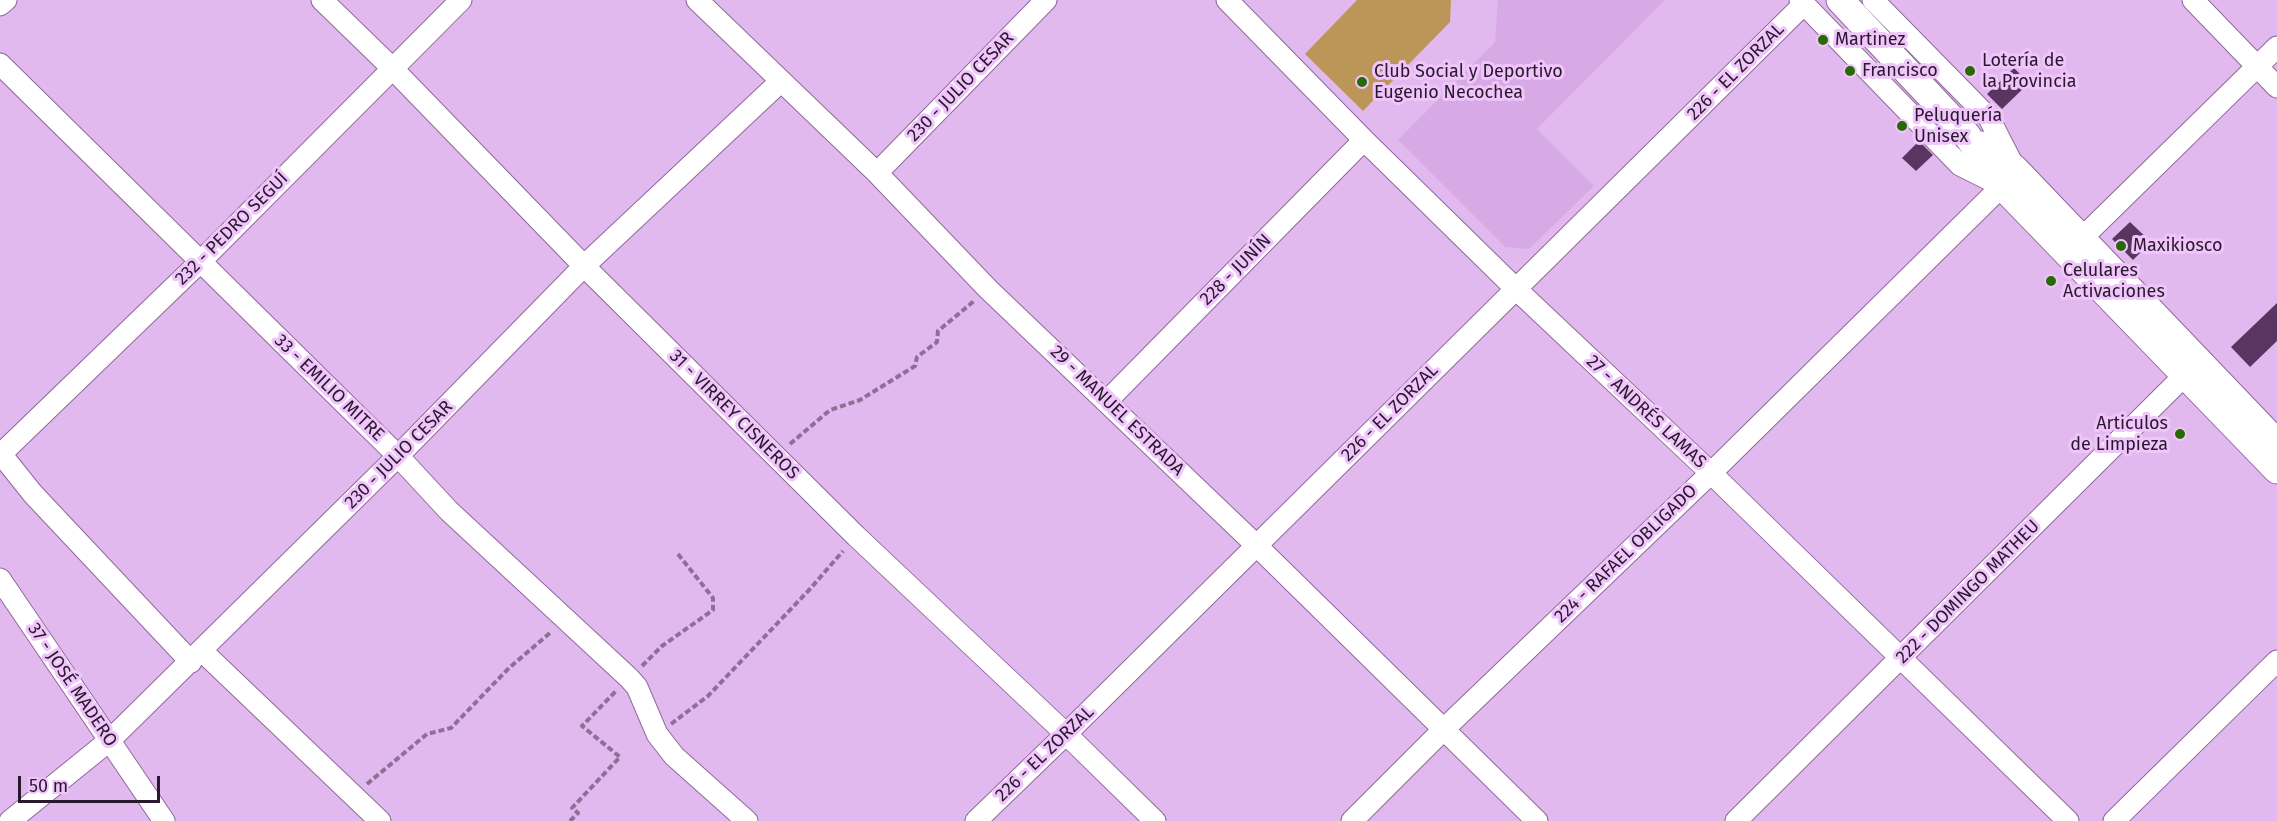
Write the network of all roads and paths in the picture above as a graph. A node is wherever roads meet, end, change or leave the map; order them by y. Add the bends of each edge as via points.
1 (6, 0) edge
2 (322, 0) edge
3 (461, 0) edge
4 (697, 0) edge
5 (1046, 0) edge
6 (1227, 0) edge
7 (1840, 0) edge
8 (1873, 0) edge
9 (2193, 0) edge
10 (1802, 2) edge
11 (0, 5) edge
12 (2277, 46) edge
13 (0, 64) edge
14 (2256, 66) junction
15 (392, 68) junction
16 (781, 81) junction
17 (2277, 87) edge
18 (1364, 140) junction
19 (877, 173) junction
20 (2009, 177) junction
21 (2081, 239) junction
22 (200, 262) junction
23 (584, 266) junction
24 (988, 289) junction
25 (1516, 289) junction
26 (2191, 368) junction
27 (1107, 401) junction
28 (2277, 443) edge
29 (0, 454) edge
30 (398, 456) junction
31 (776, 456) junction
32 (2277, 470) edge
33 (1711, 473) junction
34 (856, 536) junction
35 (1256, 544) junction
36 (678, 554) dead end
37 (0, 579) edge
38 (567, 619) junction
39 (197, 657) junction
40 (1901, 658) junction
41 (2277, 661) edge
42 (629, 678) junction
43 (1443, 730) junction
44 (657, 734) junction
45 (1066, 734) junction
46 (110, 740) junction
47 (353, 796) junction
48 (10, 821) edge
49 (164, 821) edge
50 (380, 821) edge
51 (570, 821) edge
52 (747, 821) edge
53 (976, 821) edge
54 (1155, 821) edge
55 (1352, 821) edge
56 (1537, 821) edge
57 (1736, 821) edge
58 (2068, 821) edge
59 (2114, 821) edge

1 - 11 street
2 - 15 street, 31 - VIRREY CISNEROS
3 - 15 street, 232 - PEDRO SEGUÍ
4 - 16 street, 29 - MANUEL ESTRADA
5 - 19 street, 230 - JULIO CESAR
6 - 18 street, 27 - ANDRÉS LAMAS
7 - 20 main road
8 - 20 street via 1989,118
9 - 14 street
10 - 20 street via 1960,165
10 - 25 street, 226 - EL ZORZAL
12 - 14 street
13 - 22 street, 33 - EMILIO MITRE
14 - 17 street
14 - 21 street
15 - 22 street, 232 - PEDRO SEGUÍ
15 - 23 street, 31 - VIRREY CISNEROS
16 - 19 street, 29 - MANUEL ESTRADA
16 - 23 street, 230 - JULIO CESAR
18 - 25 street, 27 - ANDRÉS LAMAS
18 - 27 street, 228 - JUNÍN
19 - 24 street, 29 - MANUEL ESTRADA
20 - 21 main road
20 - 26 main road
20 - 33 street, 224 - RAFAEL OBLIGADO
21 - 26 main road
22 - 29 street, 232 - PEDRO SEGUÍ
22 - 30 street, 33 - EMILIO MITRE
23 - 30 street, 230 - JULIO CESAR
23 - 31 street, 31 - VIRREY CISNEROS
24 - 27 street, 29 - MANUEL ESTRADA
24 - 31 path via 938,331 937,342 917,357 915,366 860,400 830,410
25 - 33 street, 27 - ANDRÉS LAMAS
25 - 35 street, 226 - EL ZORZAL
26 - 28 main road
26 - 32 main road
26 - 40 street, 222 - DOMINGO MATHEU
27 - 35 street, 29 - MANUEL ESTRADA
29 - 39 street via 33,494
30 - 38 street, 33 - EMILIO MITRE via 449,511
30 - 39 street, 230 - JULIO CESAR
31 - 34 street, 31 - VIRREY CISNEROS
33 - 40 street, 27 - ANDRÉS LAMAS
33 - 43 street, 224 - RAFAEL OBLIGADO
34 - 44 path via 708,696
34 - 45 street, 31 - VIRREY CISNEROS
35 - 43 street, 29 - MANUEL ESTRADA
35 - 45 street, 226 - EL ZORZAL
36 - 42 path via 713,598 713,610 662,646
37 - 46 street, 37 - JOSÉ MADERO
38 - 42 street, 33 - EMILIO MITRE
38 - 47 path via 509,668 451,728 427,734
39 - 46 street, 230 - JULIO CESAR
39 - 47 street
40 - 57 street, 222 - DOMINGO MATHEU
40 - 58 street, 27 - ANDRÉS LAMAS
41 - 59 street
42 - 44 street, 33 - EMILIO MITRE via 637,687
42 - 51 path via 582,726 620,757 572,808 578,813
43 - 55 street, 224 - RAFAEL OBLIGADO
43 - 56 street, 29 - MANUEL ESTRADA
44 - 52 street, 33 - EMILIO MITRE via 674,756
45 - 53 street, 226 - EL ZORZAL
45 - 54 street, 31 - VIRREY CISNEROS
46 - 48 street, 230 - JULIO CESAR
46 - 49 street, 37 - JOSÉ MADERO
47 - 50 street

